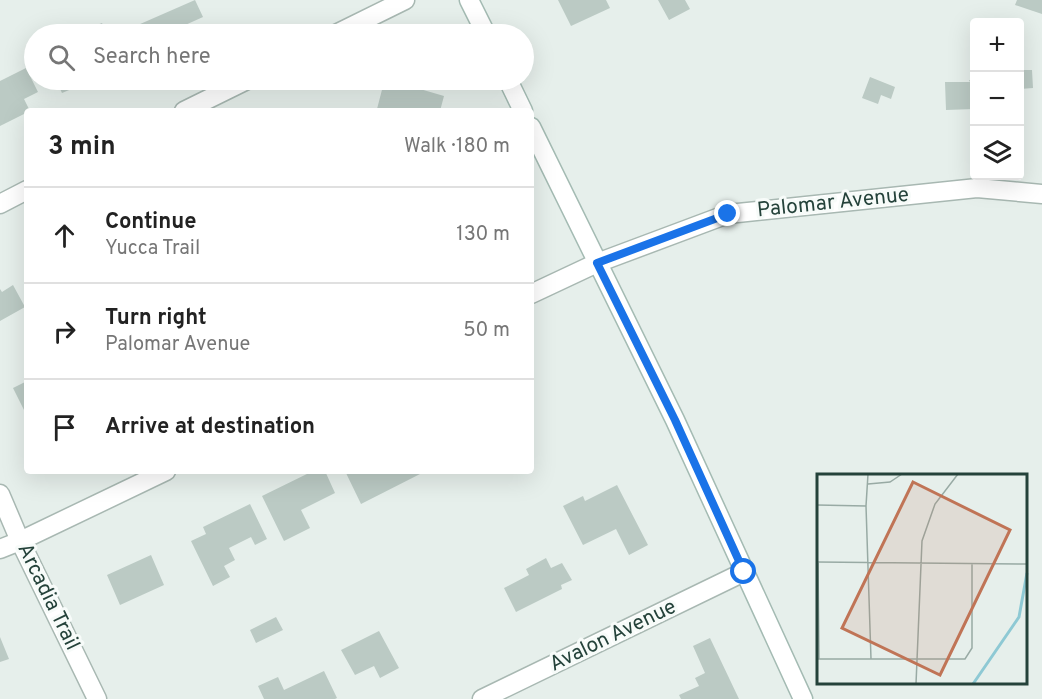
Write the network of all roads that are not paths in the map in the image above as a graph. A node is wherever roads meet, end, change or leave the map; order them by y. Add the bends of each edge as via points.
1 (405, 0) edge
2 (469, 0) edge
3 (356, 24) edge
4 (481, 24) edge
5 (227, 90) edge
6 (513, 90) edge
7 (190, 108) edge
8 (522, 108) edge
9 (534, 133) edge
10 (24, 192) edge
11 (1042, 194) edge
12 (0, 204) edge
13 (597, 263) junction
14 (534, 293) edge
15 (160, 474) edge
16 (0, 494) edge
17 (20, 542) junction
18 (0, 549) edge
19 (744, 572) junction
20 (97, 699) edge
21 (482, 699) edge
22 (803, 699) edge

1 - 3 street
2 - 4 street
5 - 7 street
6 - 8 street
9 - 13 street
10 - 12 street
11 - 13 street, Palomar Avenue via 977,188 728,214
13 - 14 street, Palomar Avenue
13 - 19 street
15 - 17 street
16 - 17 street, Arcadia Trail
17 - 18 street
17 - 20 street, Arcadia Trail
19 - 21 street, Avalon Avenue
19 - 22 street

